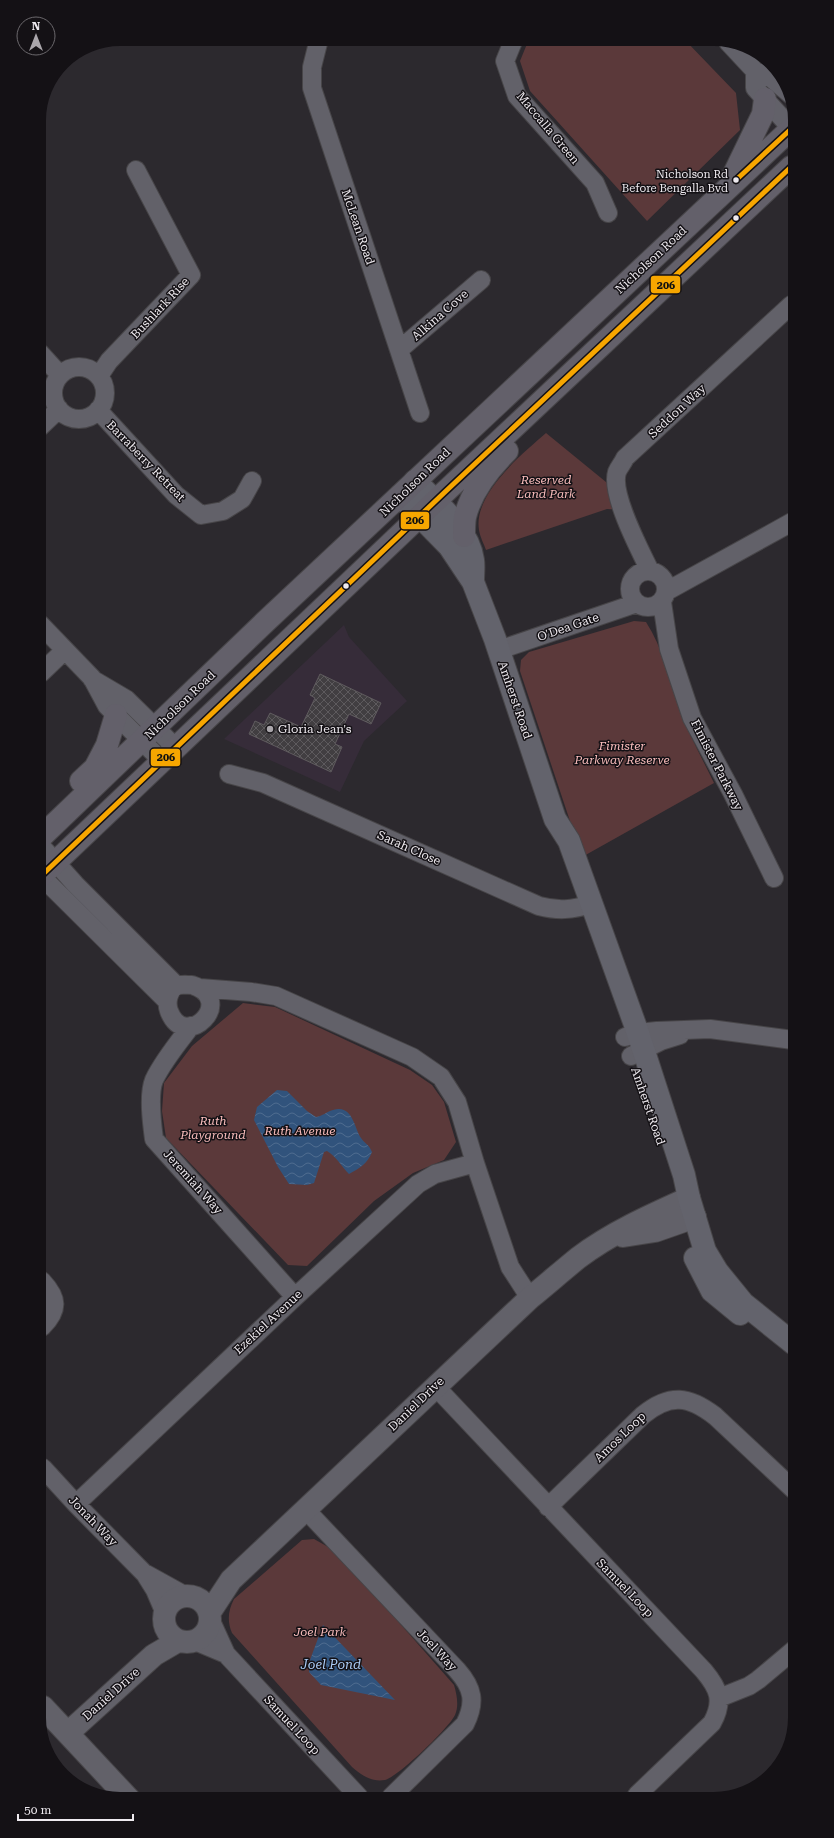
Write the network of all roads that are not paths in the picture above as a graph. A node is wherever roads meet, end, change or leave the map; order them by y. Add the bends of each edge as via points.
1 (317, 46) edge
2 (511, 46) edge
3 (734, 49) edge
4 (755, 71) junction
5 (779, 85) edge
6 (765, 99) junction
7 (788, 125) edge
8 (788, 131) edge
9 (136, 170) dead end
10 (788, 171) edge
11 (728, 188) junction
12 (608, 213) dead end
13 (481, 280) dead end
14 (788, 308) edge
15 (399, 350) junction
16 (46, 360) edge
17 (578, 369) junction
18 (60, 376) junction
19 (99, 376) junction
20 (59, 409) junction
21 (98, 410) junction
22 (420, 413) dead end
23 (46, 421) edge
24 (252, 481) dead end
25 (408, 489) junction
26 (435, 501) junction
27 (420, 516) junction
28 (788, 524) edge
29 (464, 536) junction
30 (473, 582) junction
31 (649, 590) junction
32 (46, 630) edge
33 (497, 645) junction
34 (65, 650) junction
35 (46, 668) edge
36 (92, 678) junction
37 (116, 716) junction
38 (149, 734) junction
39 (169, 755) junction
40 (229, 774) dead end
41 (46, 811) edge
42 (46, 832) edge
43 (46, 871) edge
44 (46, 872) edge
45 (46, 873) edge
46 (774, 878) dead end
47 (584, 906) junction
48 (177, 986) junction
49 (200, 988) junction
50 (241, 991) junction
51 (167, 1001) junction
52 (210, 1007) junction
53 (174, 1021) junction
54 (191, 1026) junction
55 (788, 1039) edge
56 (634, 1044) junction
57 (173, 1049) junction
58 (475, 1163) junction
59 (686, 1210) junction
60 (46, 1286) edge
61 (295, 1296) junction
62 (530, 1298) junction
63 (46, 1323) edge
64 (788, 1339) edge
65 (788, 1352) edge
66 (435, 1386) junction
67 (46, 1471) edge
68 (788, 1484) edge
69 (76, 1504) junction
70 (548, 1507) junction
71 (306, 1510) junction
72 (145, 1574) junction
73 (231, 1580) junction
74 (188, 1595) junction
75 (210, 1617) junction
76 (176, 1630) junction
77 (226, 1654) junction
78 (788, 1654) edge
79 (719, 1698) junction
80 (46, 1710) edge
81 (68, 1733) junction
82 (123, 1792) edge
83 (354, 1792) edge
84 (396, 1792) edge
85 (640, 1792) edge

1 - 15 street, McLean Road via 312,66 312,88
2 - 12 street, Maccalla Green via 505,61 517,96 595,183
3 - 4 street
4 - 5 street
4 - 6 street via 755,88
6 - 7 street
6 - 11 main road via 763,114
8 - 11 main road, Nicholson Road
9 - 19 street, Bushlark Rise via 191,275 109,362
10 - 17 main road
11 - 25 main road, Nicholson Road
13 - 15 street, Alkina Cove
14 - 31 street, Seddon Way via 626,458 617,472 616,488
15 - 22 street, McLean Road
16 - 18 street
17 - 26 main road
17 - 29 main road via 562,397 493,466 478,487 465,518
18 - 19 street via 76,367 93,371
18 - 20 street via 53,392
19 - 21 street, Barraberry Retreat via 105,392 104,401
20 - 21 street, Barraberry Retreat via 66,415 78,418 91,416
20 - 23 street
21 - 24 street, Barraberry Retreat via 176,495 201,515 223,511 242,499
25 - 26 main road, Amherst Road
25 - 27 main road, Amherst Road
25 - 38 main road, Nicholson Road
26 - 27 main road
26 - 29 main road, Amherst Road via 457,524
27 - 30 main road, Amherst Road via 449,546
27 - 39 main road
28 - 31 street, O'Dea Gate via 710,566
29 - 30 main road, Amherst Road via 473,559
30 - 33 main road, Amherst Road
31 - 33 street, O'Dea Gate
31 - 46 street, Fimister Parkway via 692,718
32 - 34 street
33 - 47 main road, Amherst Road via 555,819 557,843
34 - 35 street
34 - 36 street
36 - 37 street via 107,706
36 - 38 street via 126,699
37 - 38 street
37 - 41 main road via 107,745 95,768
38 - 39 street
38 - 42 main road, Nicholson Road
39 - 43 main road
40 - 47 street, Sarah Close via 263,783 539,906 557,910
44 - 48 street via 76,884
45 - 51 street
47 - 56 main road, Amherst Road
48 - 49 street via 192,985
48 - 51 street via 171,991
49 - 50 street
49 - 52 street via 209,997
50 - 52 street
50 - 58 street via 276,996 412,1057 441,1077 457,1102
51 - 53 street
52 - 54 street via 205,1020
53 - 54 street via 182,1026
53 - 57 street, Jeremiah Way
54 - 57 street, Jeremiah Way
55 - 56 street via 710,1028 657,1030
56 - 59 main road, Amherst Road via 673,1179
57 - 61 street, Jeremiah Way via 154,1081 151,1114 154,1139
58 - 61 street, Ezekiel Avenue via 435,1174 418,1184
58 - 62 street via 510,1266
59 - 62 street, Daniel Drive via 655,1231 610,1238 578,1258
59 - 64 main road, Amherst Road via 717,1271 744,1303
59 - 65 main road, Amherst Road via 695,1257 712,1291
60 - 63 street via 52,1293 55,1309
61 - 69 street, Ezekiel Avenue
62 - 66 street, Daniel Drive
66 - 70 street, Samuel Loop
66 - 71 street, Daniel Drive
67 - 69 street, Jonah Way
68 - 70 street, Amos Loop via 715,1416 700,1405 678,1400 665,1402 643,1414
69 - 72 street, Jonah Way
70 - 79 street, Samuel Loop via 704,1671 712,1680
71 - 73 street, Daniel Drive
71 - 84 street, Joel Way via 457,1670 466,1680 470,1690 471,1709 465,1724
72 - 74 street, Jonah Way
72 - 76 street, Jonah Way
73 - 74 street, Daniel Drive
73 - 75 street, Daniel Drive
74 - 75 street via 206,1604
74 - 76 street, Daniel Drive via 169,1603
75 - 76 street, Daniel Drive via 208,1630 203,1636
75 - 77 street, Samuel Loop
76 - 77 street, Samuel Loop
76 - 81 street, Daniel Drive via 154,1655
77 - 83 street, Samuel Loop
78 - 79 street via 749,1686
79 - 85 street via 717,1714 712,1724
80 - 81 street
81 - 82 street

